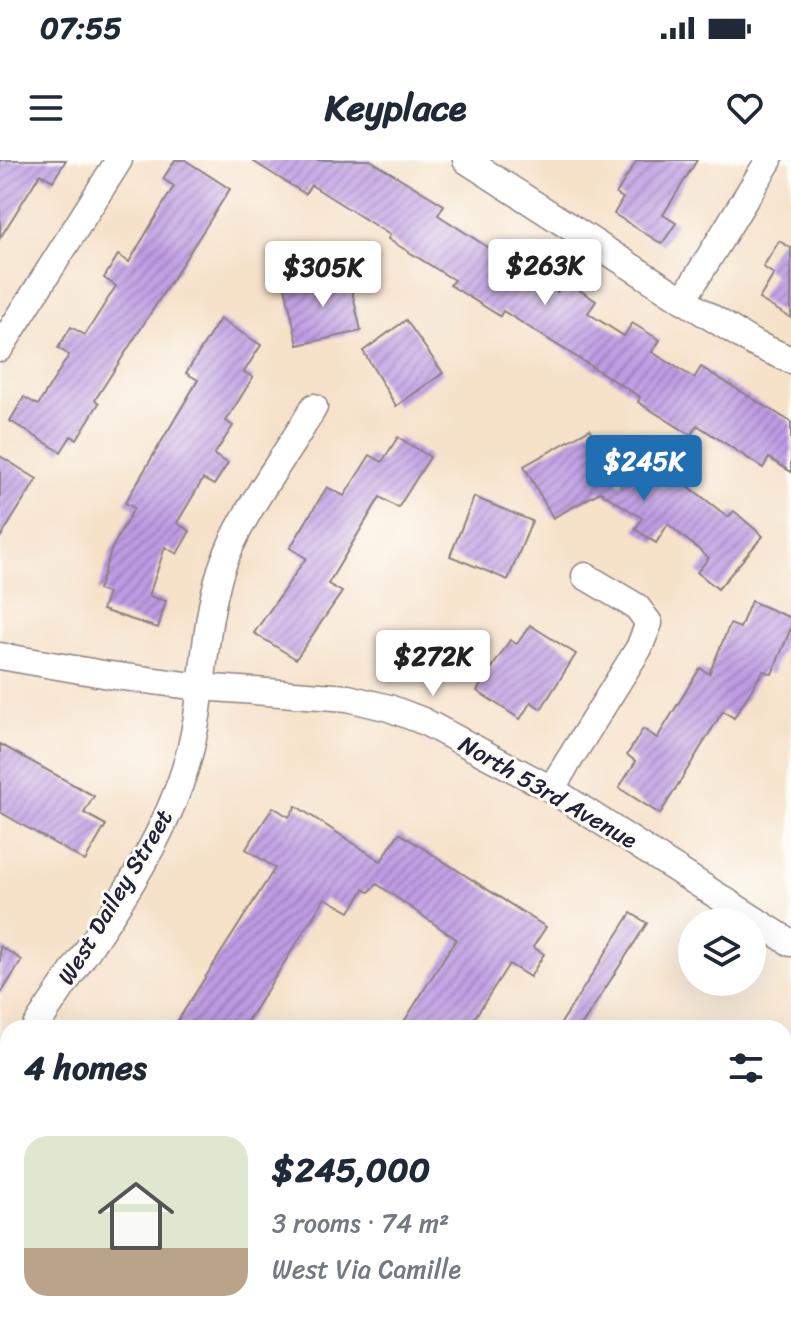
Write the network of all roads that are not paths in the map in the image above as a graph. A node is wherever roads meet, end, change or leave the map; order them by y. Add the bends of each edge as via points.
1 (119, 160) edge
2 (466, 160) edge
3 (769, 160) edge
4 (683, 300) junction
5 (0, 348) edge
6 (791, 360) edge
7 (314, 407) dead end
8 (585, 576) dead end
9 (0, 656) edge
10 (200, 687) junction
11 (551, 789) junction
12 (791, 943) edge
13 (40, 1020) edge

1 - 5 street
2 - 4 street
3 - 4 street
4 - 6 street
7 - 10 street, West Dailey Street via 222,568 208,618
8 - 11 street via 637,607 649,623 639,648
9 - 10 street, North 53rd Avenue
10 - 11 street, North 53rd Avenue via 348,698 389,708
10 - 13 street, West Dailey Street via 184,773 161,829
11 - 12 street, North 53rd Avenue

